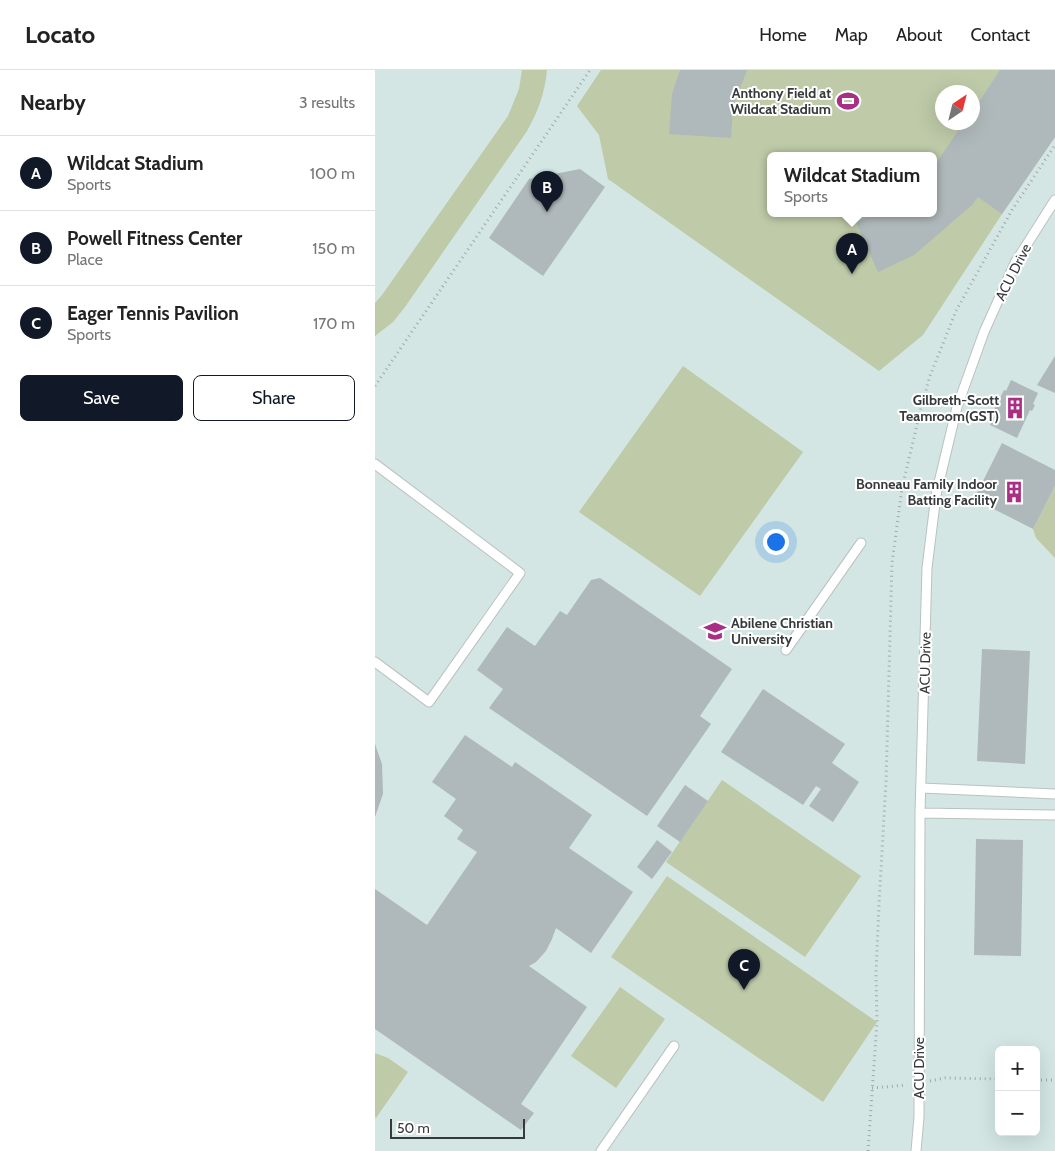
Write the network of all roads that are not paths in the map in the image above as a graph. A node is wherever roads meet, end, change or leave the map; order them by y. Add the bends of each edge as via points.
1 (1055, 200) edge
2 (375, 464) edge
3 (861, 543) dead end
4 (786, 650) dead end
5 (375, 662) edge
6 (921, 788) junction
7 (1055, 794) edge
8 (920, 813) junction
9 (1055, 815) edge
10 (675, 1046) dead end
11 (601, 1151) edge
12 (916, 1151) edge

1 - 6 lane, ACU Drive via 1015,263 984,332 957,407 936,495 927,568
2 - 5 lane via 520,573 429,702
3 - 4 lane
6 - 7 lane
6 - 8 lane, ACU Drive
8 - 9 lane
8 - 12 lane, ACU Drive via 919,1117
10 - 11 lane

